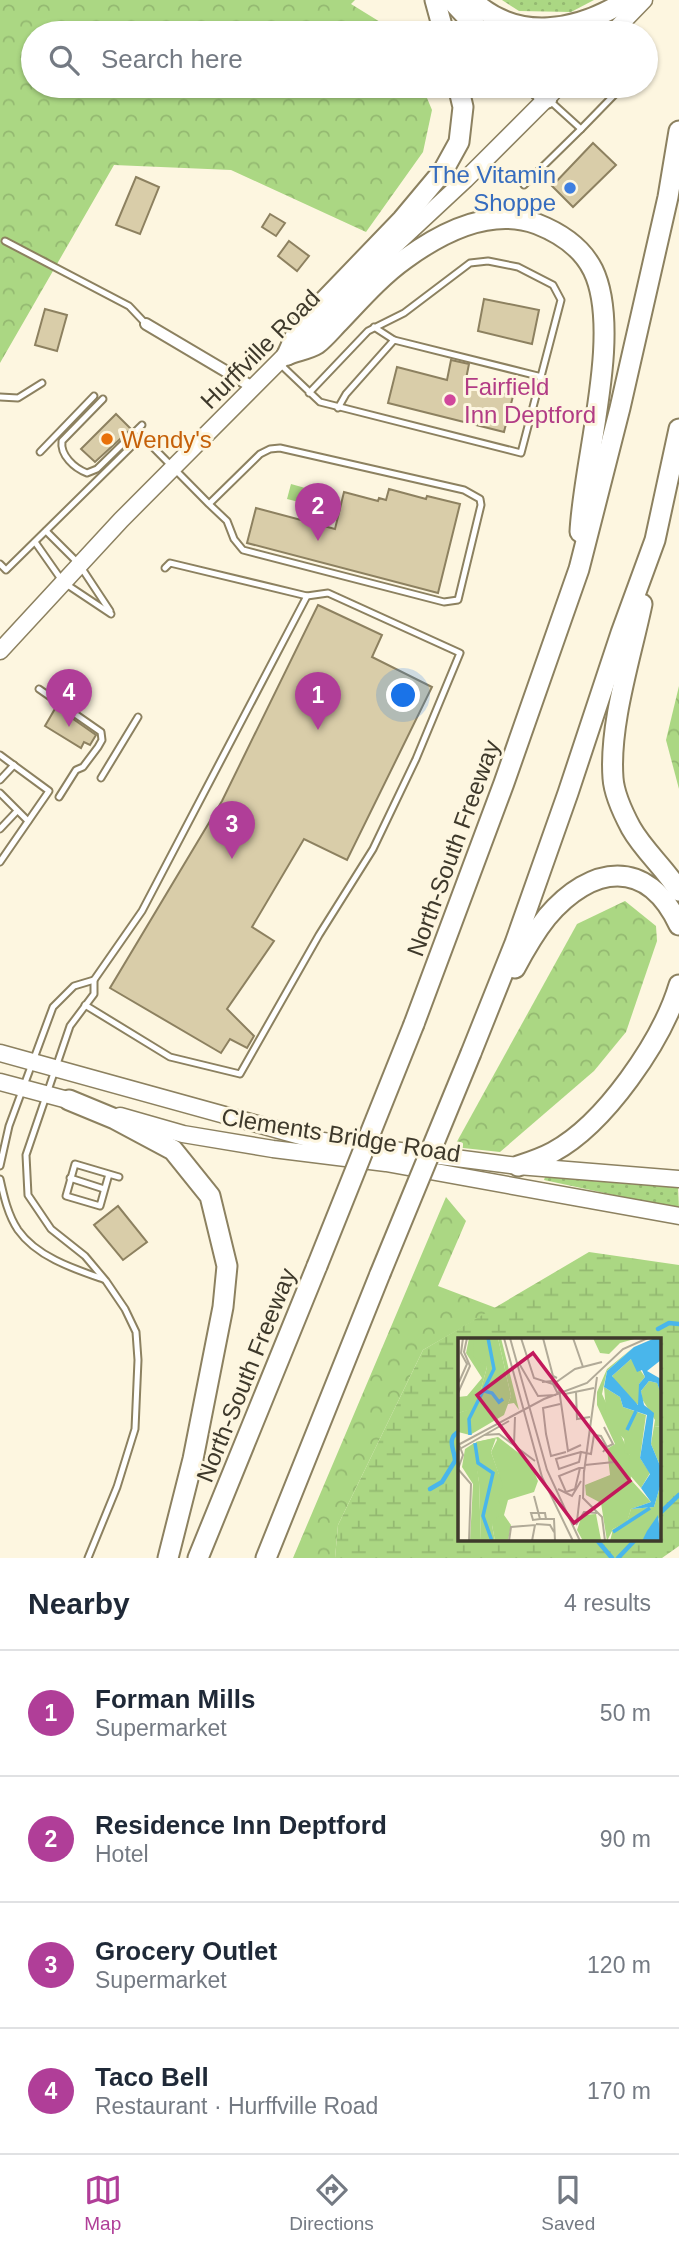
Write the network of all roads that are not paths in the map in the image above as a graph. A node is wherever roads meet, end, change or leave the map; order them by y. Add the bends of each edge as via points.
1 (435, 0) edge
2 (450, 0) edge
3 (472, 0) edge
4 (627, 0) edge
5 (645, 0) edge
6 (441, 21) edge
7 (470, 21) edge
8 (504, 21) edge
9 (582, 21) edge
10 (624, 21) edge
11 (461, 98) edge
12 (539, 98) edge
13 (554, 98) edge
14 (611, 98) edge
15 (580, 129) junction
16 (679, 131) edge
17 (524, 185) dead end
18 (5, 241) dead end
19 (146, 324) joint
20 (374, 327) junction
21 (394, 340) junction
22 (283, 359) junction
23 (542, 376) junction
24 (42, 383) dead end
25 (254, 388) junction
26 (309, 393) junction
27 (94, 396) dead end
28 (0, 397) edge
29 (103, 399) dead end
30 (338, 408) junction
31 (142, 425) dead end
32 (679, 429) edge
33 (40, 452) dead end
34 (173, 467) junction
35 (209, 504) junction
36 (46, 531) junction
37 (655, 540) junction
38 (35, 542) junction
39 (0, 564) edge
40 (79, 564) junction
41 (165, 568) dead end
42 (579, 569) junction
43 (6, 570) junction
44 (0, 577) edge
45 (62, 582) junction
46 (307, 596) junction
47 (0, 651) edge
48 (39, 689) dead end
49 (138, 717) dead end
50 (0, 755) edge
51 (14, 765) junction
52 (101, 778) dead end
53 (0, 780) edge
54 (0, 793) edge
55 (59, 797) dead end
56 (17, 811) junction
57 (28, 821) junction
58 (0, 829) edge
59 (0, 862) edge
60 (679, 891) edge
61 (679, 925) edge
62 (94, 980) junction
63 (679, 985) edge
64 (86, 1005) junction
65 (0, 1053) edge
66 (471, 1053) junction
67 (33, 1063) junction
68 (56, 1070) junction
69 (0, 1082) edge
70 (23, 1088) junction
71 (47, 1094) junction
72 (69, 1100) junction
73 (0, 1166) edge
74 (518, 1166) junction
75 (109, 1174) junction
76 (70, 1178) junction
77 (119, 1178) dead end
78 (0, 1179) edge
79 (679, 1179) edge
80 (104, 1189) junction
81 (2, 1199) edge
82 (679, 1216) edge
83 (106, 1281) junction
84 (88, 1558) edge
85 (168, 1558) edge
86 (198, 1558) edge
87 (266, 1558) edge

1 - 6 highway
2 - 7 highway
3 - 8 highway
4 - 9 highway via 604,15
5 - 10 main road
11 - 22 highway via 459,142 443,171 300,326
12 - 22 main road, Hurffville Road
13 - 15 lane
14 - 15 lane
15 - 17 lane
16 - 42 highway, North-South Freeway via 621,408
18 - 19 lane via 129,306
19 - 25 street
20 - 21 lane
20 - 23 lane via 404,313 470,263 518,267 553,285 561,300
20 - 26 lane
21 - 23 lane
21 - 30 lane
22 - 25 main road, Hurffville Road
22 - 26 lane
22 - 42 highway via 317,344 404,259 461,227 496,218 516,219 562,237 593,269 604,319 601,374 581,501
23 - 30 lane via 521,453
24 - 28 lane via 18,398
25 - 34 main road, Hurffville Road
26 - 30 lane
27 - 33 lane
29 - 31 lane via 62,441 63,453 81,471 97,469
32 - 37 highway
34 - 35 lane
34 - 36 lane via 142,436
34 - 40 main road, Hurffville Road
35 - 35 lane via 260,454 280,448 464,490 480,499 481,505 458,600 444,601 243,550 227,521
36 - 38 lane
36 - 40 lane
37 - 60 highway via 617,723 613,780 632,830
37 - 66 highway via 515,943
38 - 43 lane
38 - 45 lane
39 - 43 lane
40 - 45 main road, Hurffville Road
40 - 45 lane via 111,614
41 - 46 lane via 170,563
42 - 86 highway, North-South Freeway, bridge via 414,1024
43 - 44 lane
45 - 47 main road, Hurffville Road
46 - 62 lane via 142,911
46 - 64 lane via 328,593 460,653 373,849 240,1074 170,1057
48 - 55 lane via 101,732 102,740
49 - 52 lane
50 - 51 lane
51 - 53 lane
51 - 57 lane via 49,791
54 - 56 lane
56 - 57 lane
56 - 58 lane
57 - 59 lane
61 - 66 highway via 661,895 629,877 613,876 580,887 545,919
62 - 64 lane via 94,994
62 - 67 lane via 74,986 53,1007
63 - 74 highway via 641,1064 613,1099 564,1146
64 - 68 lane via 69,1026
65 - 67 main road, Clements Bridge Road
66 - 87 highway, bridge
67 - 68 main road, Clements Bridge Road
67 - 70 lane
68 - 71 lane
68 - 74 main road, Clements Bridge Road via 315,1140
69 - 70 main road, Clements Bridge Road
70 - 71 main road, Clements Bridge Road
70 - 73 lane
71 - 72 main road, Clements Bridge Road
71 - 83 lane via 26,1155 28,1195 51,1229 85,1256
72 - 82 main road, Clements Bridge Road via 183,1134 386,1163
72 - 85 highway via 173,1150 210,1196 227,1266 193,1458
74 - 79 main road, Clements Bridge Road
75 - 76 lane via 75,1164
75 - 77 lane
75 - 80 lane
76 - 80 lane
76 - 80 lane via 66,1196 100,1206
78 - 81 lane
81 - 83 lane via 19,1232 43,1254
83 - 84 lane via 136,1332 135,1429

